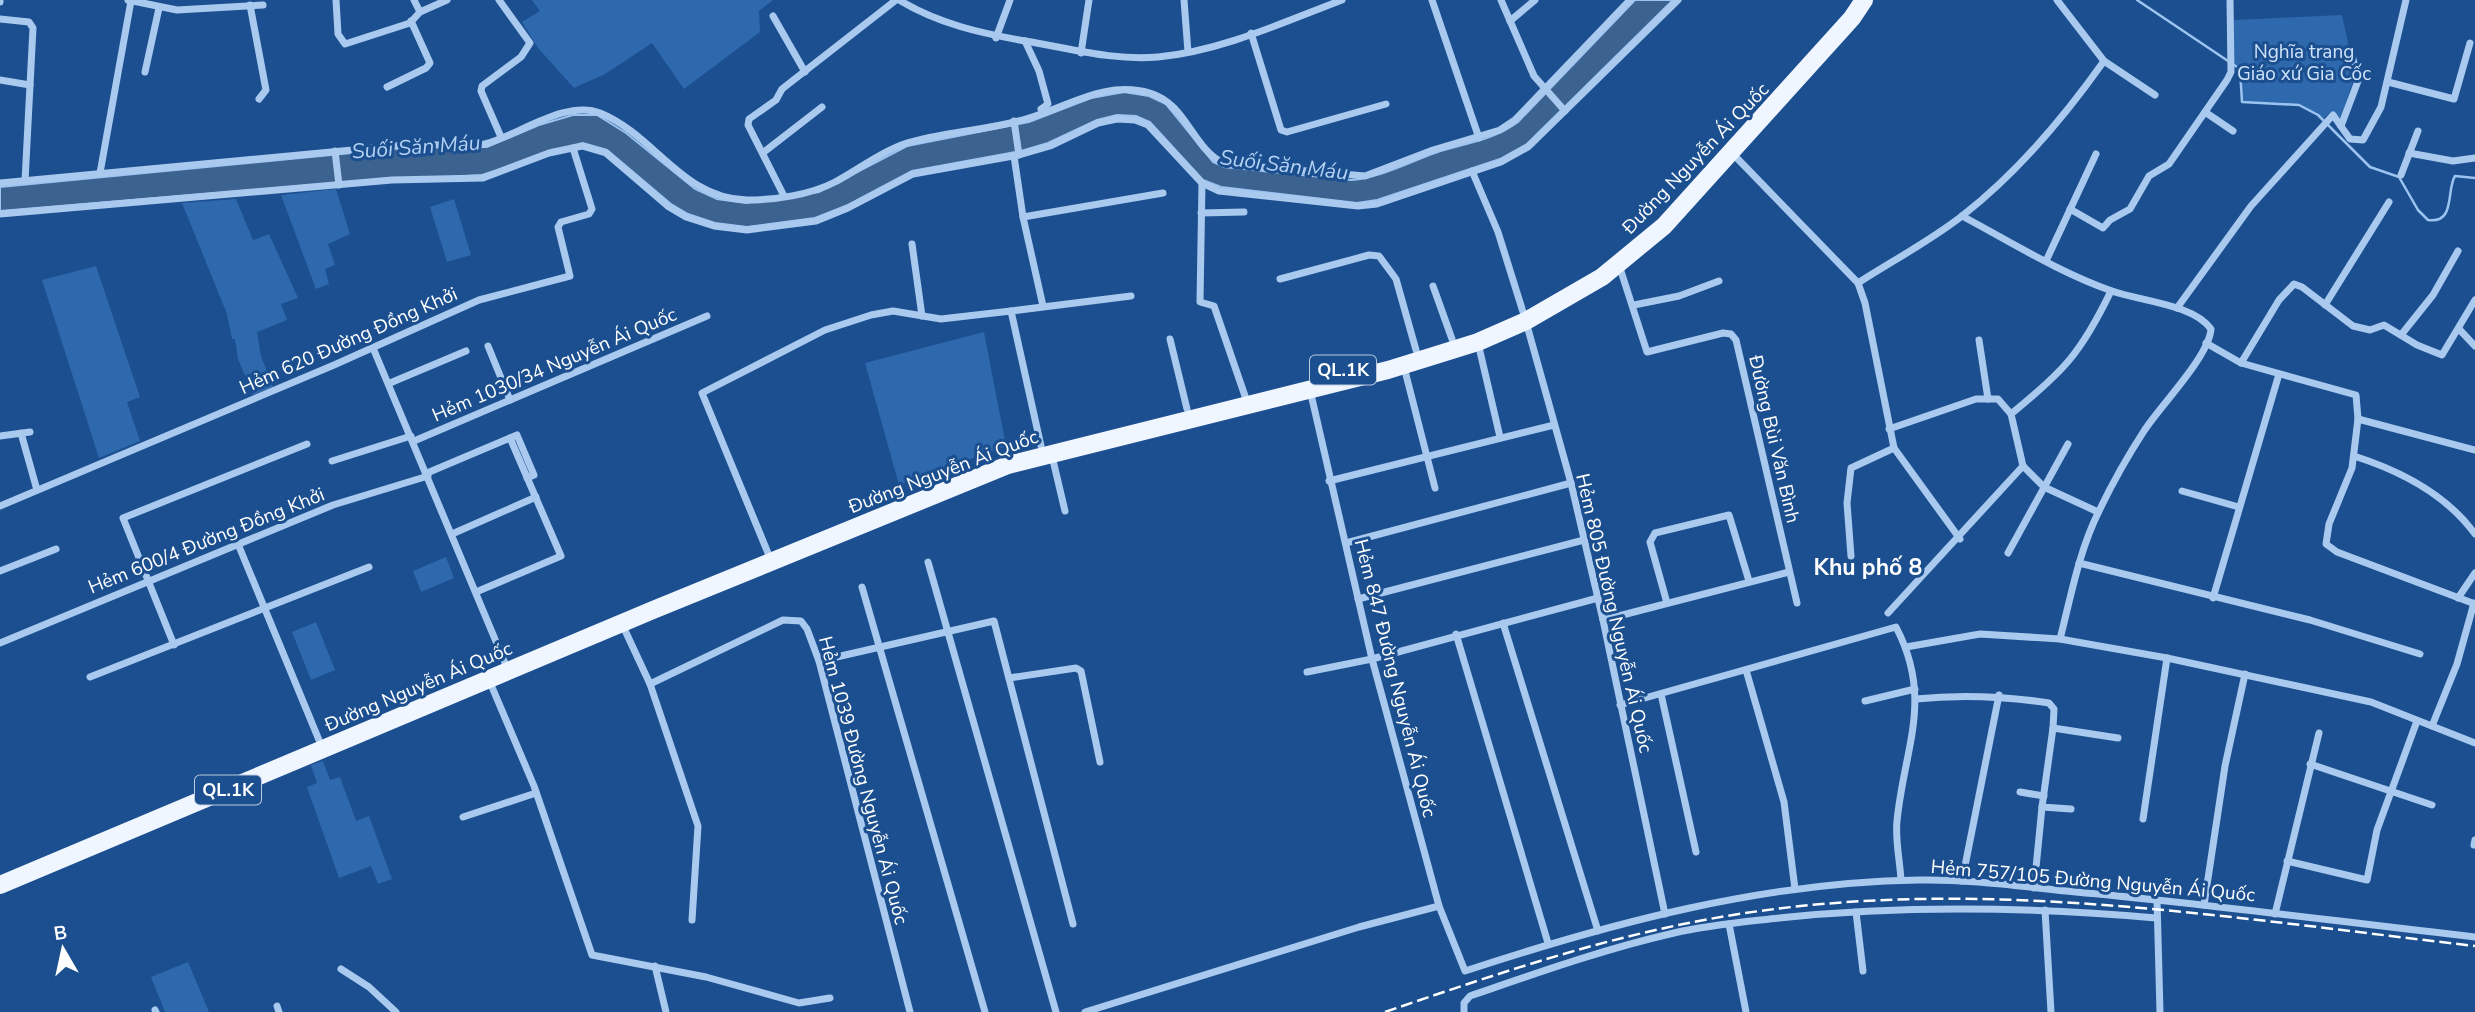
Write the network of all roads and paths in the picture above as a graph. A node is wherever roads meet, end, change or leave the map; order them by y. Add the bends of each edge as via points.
1 (336, 0) edge
2 (414, 0) edge
3 (447, 0) edge
4 (499, 0) edge
5 (898, 0) edge
6 (1010, 0) edge
7 (1089, 0) edge
8 (1184, 0) edge
9 (1342, 0) edge
10 (1432, 0) edge
11 (1501, 0) edge
12 (1535, 0) edge
13 (1630, 0) edge
14 (1678, 0) edge
15 (1852, 0) edge
16 (1864, 0) edge
17 (2057, 0) edge
18 (2230, 0) edge
19 (2406, 0) edge
20 (129, 1) edge
21 (250, 5) junction
22 (263, 5) dead end
23 (159, 8) junction
24 (420, 12) junction
25 (773, 16) dead end
26 (0, 19) edge
27 (411, 21) junction
28 (1510, 21) junction
29 (1251, 33) junction
30 (1830, 36) junction
31 (996, 38) junction
32 (1025, 41) junction
33 (2470, 43) dead end
34 (2351, 50) dead end
35 (1188, 52) junction
36 (1081, 53) junction
37 (2104, 61) junction
38 (145, 72) dead end
39 (805, 72) junction
40 (0, 80) edge
41 (2388, 82) junction
42 (30, 85) junction
43 (387, 87) dead end
44 (1543, 88) junction
45 (2155, 94) dead end
46 (259, 99) dead end
47 (1386, 104) dead end
48 (822, 107) dead end
49 (1565, 111) junction
50 (2205, 112) junction
51 (1013, 122) junction
52 (2341, 126) junction
53 (2233, 131) dead end
54 (2418, 131) dead end
55 (501, 137) junction
56 (1479, 138) junction
57 (573, 148) junction
58 (335, 151) junction
59 (764, 152) junction
60 (2410, 153) junction
61 (1733, 154) junction
62 (2096, 154) dead end
63 (1017, 156) junction
64 (2475, 158) edge
65 (1472, 171) junction
66 (100, 173) junction
67 (2401, 175) dead end
68 (24, 181) junction
69 (0, 183) edge
70 (1202, 183) junction
71 (338, 185) junction
72 (1163, 193) dead end
73 (784, 196) junction
74 (2389, 202) dead end
75 (2070, 209) junction
76 (1244, 212) dead end
77 (1201, 213) junction
78 (0, 214) edge
79 (1962, 216) junction
80 (1023, 217) junction
81 (912, 244) dead end
82 (2458, 251) dead end
83 (1617, 261) junction
84 (2046, 261) junction
85 (1280, 279) dead end
86 (1720, 281) dead end
87 (1858, 283) junction
88 (1433, 286) dead end
89 (2111, 291) junction
90 (1131, 296) dead end
91 (2475, 300) edge
92 (2325, 304) junction
93 (1634, 305) junction
94 (1043, 306) junction
95 (2178, 308) junction
96 (1011, 311) junction
97 (707, 316) dead end
98 (922, 316) junction
99 (1524, 317) junction
100 (2459, 329) junction
101 (2401, 335) junction
102 (1170, 339) dead end
103 (1452, 339) junction
104 (1979, 340) dead end
105 (1478, 342) junction
106 (2206, 343) junction
107 (488, 346) dead end
108 (2475, 346) edge
109 (373, 348) junction
110 (1416, 350) junction
111 (466, 351) dead end
112 (2241, 363) junction
113 (1404, 366) junction
114 (2279, 374) junction
115 (390, 383) junction
116 (1310, 390) junction
117 (1245, 396) junction
118 (1988, 399) junction
119 (510, 400) junction
120 (1187, 410) junction
121 (2011, 414) junction
122 (2358, 419) junction
123 (1554, 425) junction
124 (1889, 429) junction
125 (0, 436) edge
126 (1500, 437) junction
127 (413, 438) junction
128 (307, 444) dead end
129 (2067, 444) dead end
130 (1894, 447) junction
131 (1046, 449) junction
132 (2475, 450) edge
133 (1427, 455) junction
134 (2354, 456) junction
135 (332, 461) dead end
136 (2023, 467) junction
137 (428, 475) junction
138 (1329, 481) junction
139 (1570, 483) junction
140 (2045, 487) junction
141 (1435, 488) dead end
142 (37, 490) junction
143 (2182, 491) dead end
144 (536, 497) junction
145 (0, 506) edge
146 (2239, 508) junction
147 (1065, 511) dead end
148 (2098, 512) junction
149 (452, 534) junction
150 (2475, 534) edge
151 (1960, 539) junction
152 (1584, 540) junction
153 (1346, 543) junction
154 (238, 544) junction
155 (56, 550) dead end
156 (768, 553) junction
157 (2008, 553) dead end
158 (1852, 556) dead end
159 (928, 562) dead end
160 (2079, 563) junction
161 (369, 567) dead end
162 (0, 571) edge
163 (1789, 572) junction
164 (2475, 573) edge
165 (148, 580) junction
166 (1749, 581) junction
167 (862, 587) dead end
168 (476, 592) junction
169 (1598, 598) junction
170 (2213, 598) junction
171 (2458, 598) junction
172 (1358, 599) junction
173 (1667, 603) junction
174 (1797, 603) dead end
175 (2474, 603) edge
176 (651, 606) junction
177 (264, 608) junction
178 (1888, 613) dead end
179 (1603, 620) junction
180 (622, 623) junction
181 (1503, 624) junction
182 (947, 631) junction
183 (1456, 634) junction
184 (2060, 639) junction
185 (0, 643) edge
186 (174, 645) junction
187 (880, 646) junction
188 (1906, 647) junction
189 (2420, 653) dead end
190 (2167, 658) junction
191 (1372, 659) junction
192 (819, 661) junction
193 (507, 667) junction
194 (1746, 670) junction
195 (1307, 672) dead end
196 (2245, 674) junction
197 (487, 676) junction
198 (90, 677) dead end
199 (1009, 678) junction
200 (650, 684) junction
201 (461, 686) junction
202 (1915, 688) junction
203 (1661, 694) junction
204 (1999, 695) junction
205 (1916, 699) junction
206 (1865, 701) dead end
207 (1620, 705) junction
208 (2417, 721) junction
209 (2432, 726) junction
210 (2053, 728) junction
211 (2319, 733) dead end
212 (2118, 738) dead end
213 (319, 740) junction
214 (2475, 743) edge
215 (1100, 762) dead end
216 (2309, 764) junction
217 (2392, 789) junction
218 (2020, 792) dead end
219 (536, 793) junction
220 (2044, 796) junction
221 (2432, 805) dead end
222 (2042, 807) junction
223 (2071, 809) dead end
224 (463, 817) dead end
225 (2143, 819) dead end
226 (1696, 852) dead end
227 (2287, 861) junction
228 (0, 872) edge
229 (1901, 880) junction
230 (1962, 881) junction
231 (0, 885) edge
232 (2034, 888) junction
233 (1795, 889) junction
234 (2157, 900) junction
235 (2204, 905) junction
236 (1439, 906) junction
237 (2045, 910) junction
238 (1856, 912) junction
239 (1665, 914) junction
240 (2275, 914) junction
241 (2156, 918) junction
242 (692, 919) dead end
243 (1073, 924) dead end
244 (1730, 924) junction
245 (1598, 931) junction
246 (2475, 937) edge
247 (1548, 943) junction
248 (655, 966) junction
249 (341, 969) dead end
250 (1465, 971) joint
251 (1863, 971) dead end
252 (830, 998) dead end
253 (396, 1012) edge
254 (666, 1012) edge
255 (910, 1012) edge
256 (985, 1012) edge
257 (1056, 1012) edge
258 (1084, 1012) edge
259 (1463, 1012) edge
260 (1746, 1012) edge
261 (2051, 1012) edge
262 (2160, 1012) edge

1 - 27 street via 342,44
2 - 24 street
3 - 24 street
4 - 55 street via 530,43 521,57 482,86
5 - 31 street via 928,17
5 - 39 street
6 - 31 street
7 - 36 street
8 - 35 street
9 - 29 street
10 - 56 street
11 - 28 street
12 - 28 street
13 - 44 street
14 - 49 street
15 - 30 main road, Đường Nguyễn Ái Quốc / QL.1K
16 - 30 main road, Đường Nguyễn Ái Quốc / QL.1K
17 - 37 street
18 - 50 street via 2231,72
19 - 41 street
20 - 23 street
20 - 66 street
21 - 22 street
21 - 23 street
21 - 46 street via 266,90
23 - 38 street
24 - 27 street
25 - 39 street
26 - 42 street via 33,24
27 - 43 street via 430,63
28 - 44 street
29 - 35 street
29 - 47 street via 1281,130
30 - 61 main road, Đường Nguyễn Ái Quốc / QL.1K
30 - 83 main road, Đường Nguyễn Ái Quốc / QL.1K
31 - 32 street
32 - 36 street
32 - 51 street via 1039,71 1047,106
33 - 41 street via 2454,99
34 - 52 street via 2358,81
35 - 36 street via 1155,57
37 - 45 street
37 - 79 street via 2083,91 2003,179
39 - 59 street via 749,119
40 - 42 street
41 - 52 street via 2363,140 2354,142
42 - 68 street
44 - 49 street
44 - 56 street via 1515,120
48 - 59 street
49 - 65 street via 1528,147
50 - 53 street
50 - 75 street via 2169,164 2149,176 2124,213 2103,228
51 - 56 street via 1091,94 1124,89 1150,93 1178,110 1200,142 1225,164 1349,177 1383,171 1433,150
51 - 63 street
51 - 73 street via 906,144 833,183
52 - 95 street via 2331,116 2251,206
54 - 60 street
55 - 58 street via 478,145 416,144
55 - 73 street via 538,121 573,112 598,112 697,186 719,196 746,200
57 - 63 street via 606,153 686,216 747,230 816,221 913,174
57 - 71 street via 483,178
57 - 109 street, Hẻm 620 Đường Đồng Khởi via 592,209 558,224 570,276 479,300
58 - 66 street
58 - 71 street
59 - 73 street
60 - 64 street via 2453,161
60 - 67 street
61 - 83 main road, Đường Nguyễn Ái Quốc / QL.1K via 1664,226
61 - 87 street
62 - 75 street
63 - 70 street via 1098,123 1135,120 1148,125
63 - 80 street
65 - 70 street via 1377,204 1357,206 1219,191
65 - 99 street, Hẻm 805 Đường Nguyễn Ái Quốc via 1498,232
66 - 68 street
68 - 69 street
70 - 77 street
71 - 78 street
72 - 80 street
74 - 92 street
75 - 84 street
76 - 77 street
77 - 117 street via 1200,302 1214,306
79 - 84 street
79 - 87 street
80 - 94 street
81 - 98 street
82 - 101 street via 2433,295
83 - 93 street, Đường Bùi Văn Bình
83 - 99 main road, Đường Nguyễn Ái Quốc / QL.1K
84 - 89 street
85 - 110 street via 1379,256 1396,279
86 - 93 street
87 - 124 street
88 - 103 street
89 - 95 street
89 - 121 street via 2066,367
90 - 94 street
91 - 100 street
92 - 101 street via 2353,326 2370,330 2384,325
92 - 112 street via 2302,287 2288,287
93 - 163 street, Đường Bùi Văn Bình via 1647,352 1723,333 1736,340
94 - 96 street
95 - 106 street via 2210,326
96 - 98 street via 950,319
96 - 131 street
97 - 119 street, Hẻm 1030/34 Nguyễn Ái Quốc
98 - 156 street via 893,312 857,318 702,391
99 - 103 main road, Đường Nguyễn Ái Quốc / QL.1K
99 - 105 main road, Đường Nguyễn Ái Quốc / QL.1K
99 - 123 street, Hẻm 805 Đường Nguyễn Ái Quốc
100 - 101 street via 2442,355
100 - 108 street
102 - 120 street
103 - 110 main road, Đường Nguyễn Ái Quốc / QL.1K
104 - 118 street
105 - 113 main road, Đường Nguyễn Ái Quốc / QL.1K
105 - 126 street
106 - 112 street
106 - 148 street via 2144,430
107 - 119 street
109 - 115 street
109 - 142 street, Hẻm 620 Đường Đồng Khởi
110 - 117 main road, Đường Nguyễn Ái Quốc / QL.1K
111 - 115 street
112 - 114 street
113 - 116 main road, Đường Nguyễn Ái Quốc / QL.1K
113 - 133 street
114 - 122 street via 2356,395
114 - 146 street
115 - 127 street
116 - 131 main road, Đường Nguyễn Ái Quốc / QL.1K
116 - 138 street, Hẻm 847 Đường Nguyễn Ái Quốc
117 - 120 main road, Đường Nguyễn Ái Quốc / QL.1K
118 - 121 street via 2004,403
118 - 124 street
119 - 127 street, Hẻm 1030/34 Nguyễn Ái Quốc
120 - 131 main road, Đường Nguyễn Ái Quốc / QL.1K
121 - 136 street
122 - 132 street
122 - 134 street
123 - 126 street
123 - 139 street, Hẻm 805 Đường Nguyễn Ái Quốc
124 - 130 street
125 - 142 street via 26,432
126 - 133 street
127 - 135 street, Hẻm 1030/34 Nguyễn Ái Quốc
127 - 137 street
128 - 165 street via 123,518
129 - 140 street
130 - 151 street
130 - 158 street via 1852,468 1847,503
131 - 147 street
131 - 156 main road, Đường Nguyễn Ái Quốc / QL.1K via 960,473
131 - 176 main road, Đường Nguyễn Ái Quốc / QL.1K
133 - 138 street
133 - 141 street
134 - 150 street via 2392,468 2455,508
134 - 171 street via 2326,544
136 - 140 street
136 - 151 street
137 - 144 street, Hẻm 600/4 Đường Đồng Khởi via 510,438
137 - 149 street
137 - 154 street, Hẻm 600/4 Đường Đồng Khởi via 342,502
138 - 153 street, Hẻm 847 Đường Nguyễn Ái Quốc
139 - 152 street, Hẻm 805 Đường Nguyễn Ái Quốc
139 - 153 street
140 - 148 street
140 - 157 street
142 - 145 street, Hẻm 620 Đường Đồng Khởi
143 - 146 street
144 - 149 street
144 - 168 street via 561,556
146 - 170 street
148 - 160 street
149 - 168 street
151 - 178 street
152 - 169 street, Hẻm 805 Đường Nguyễn Ái Quốc
152 - 172 street
153 - 172 street, Hẻm 847 Đường Nguyễn Ái Quốc
154 - 165 street, Hẻm 600/4 Đường Đồng Khởi
154 - 177 street
155 - 162 street
156 - 176 main road, Đường Nguyễn Ái Quốc / QL.1K
159 - 182 street
160 - 170 street
160 - 184 street
161 - 177 street
163 - 166 street
163 - 174 street, Đường Bùi Văn Bình
164 - 171 street
165 - 185 street, Hẻm 600/4 Đường Đồng Khởi
165 - 186 street
166 - 173 street
166 - 173 street via 1729,515 1655,533 1650,542
167 - 187 street
168 - 193 street
169 - 179 street, Hẻm 805 Đường Nguyễn Ái Quốc
169 - 181 street
170 - 189 street via 2310,620
171 - 175 street
172 - 191 street, Hẻm 847 Đường Nguyễn Ái Quốc
173 - 179 street
175 - 209 street via 2457,664
176 - 180 main road, Đường Nguyễn Ái Quốc / QL.1K
176 - 193 main road, Đường Nguyễn Ái Quốc / QL.1K
177 - 186 street
177 - 213 street
179 - 207 street, Hẻm 805 Đường Nguyễn Ái Quốc
180 - 193 main road, Đường Nguyễn Ái Quốc / QL.1K
180 - 200 street
181 - 183 street
181 - 245 street
182 - 187 street
182 - 199 street via 994,621
182 - 257 street
183 - 191 street
183 - 247 street
184 - 188 street via 1980,634
184 - 190 street
186 - 198 street
187 - 192 street
187 - 256 street
188 - 194 street via 1896,627
188 - 202 street
190 - 196 street
190 - 225 street
191 - 195 street
191 - 236 street, Hẻm 847 Đường Nguyễn Ái Quốc
192 - 200 street, Hẻm 1039 Đường Nguyễn Ái Quốc via 801,621 783,620
192 - 255 street, Hẻm 1039 Đường Nguyễn Ái Quốc
193 - 197 main road, Đường Nguyễn Ái Quốc / QL.1K
194 - 203 street
194 - 233 street via 1784,802
196 - 208 street via 2371,702
196 - 235 street via 2225,766
197 - 201 main road, Đường Nguyễn Ái Quốc / QL.1K
197 - 219 street
199 - 215 street via 1081,671
199 - 243 street
200 - 242 street via 698,826
201 - 213 main road, Đường Nguyễn Ái Quốc / QL.1K
201 - 231 main road, Đường Nguyễn Ái Quốc / QL.1K
202 - 205 street
202 - 206 street
203 - 207 street
203 - 226 street
204 - 205 street
204 - 210 street via 2049,703 2054,709
204 - 230 street
205 - 229 street via 1896,824
207 - 239 street, Hẻm 805 Đường Nguyễn Ái Quốc
208 - 209 street
208 - 217 street
209 - 214 street
210 - 212 street
210 - 220 street
211 - 216 street
213 - 228 main road, Đường Nguyễn Ái Quốc / QL.1K
216 - 217 street
216 - 227 street
217 - 221 street
217 - 227 street via 2377,830 2367,880
218 - 220 street
219 - 224 street
219 - 248 street via 587,951 597,957
220 - 222 street
222 - 223 street
222 - 232 street
227 - 240 street
229 - 230 street, Hẻm 757/105 Đường Nguyễn Ái Quốc
229 - 233 street, Hẻm 757/105 Đường Nguyễn Ái Quốc
230 - 232 street, Hẻm 757/105 Đường Nguyễn Ái Quốc
232 - 234 street, Hẻm 757/105 Đường Nguyễn Ái Quốc
233 - 239 street, Hẻm 757/105 Đường Nguyễn Ái Quốc
234 - 235 street, Hẻm 757/105 Đường Nguyễn Ái Quốc
234 - 241 street
235 - 240 street, Hẻm 757/105 Đường Nguyễn Ái Quốc
236 - 250 street, Hẻm 847 Đường Nguyễn Ái Quốc
236 - 258 street
237 - 238 street
237 - 241 street
237 - 261 street
238 - 244 street
238 - 251 street
239 - 245 street, Hẻm 757/105 Đường Nguyễn Ái Quốc
240 - 246 street, Hẻm 757/105 Đường Nguyễn Ái Quốc
241 - 262 street
244 - 259 street via 1590,955 1470,996
244 - 260 street
245 - 247 street, Hẻm 757/105 Đường Nguyễn Ái Quốc
247 - 250 street, Hẻm 757/105 Đường Nguyễn Ái Quốc
248 - 252 street via 799,1003
248 - 254 street
249 - 253 street

